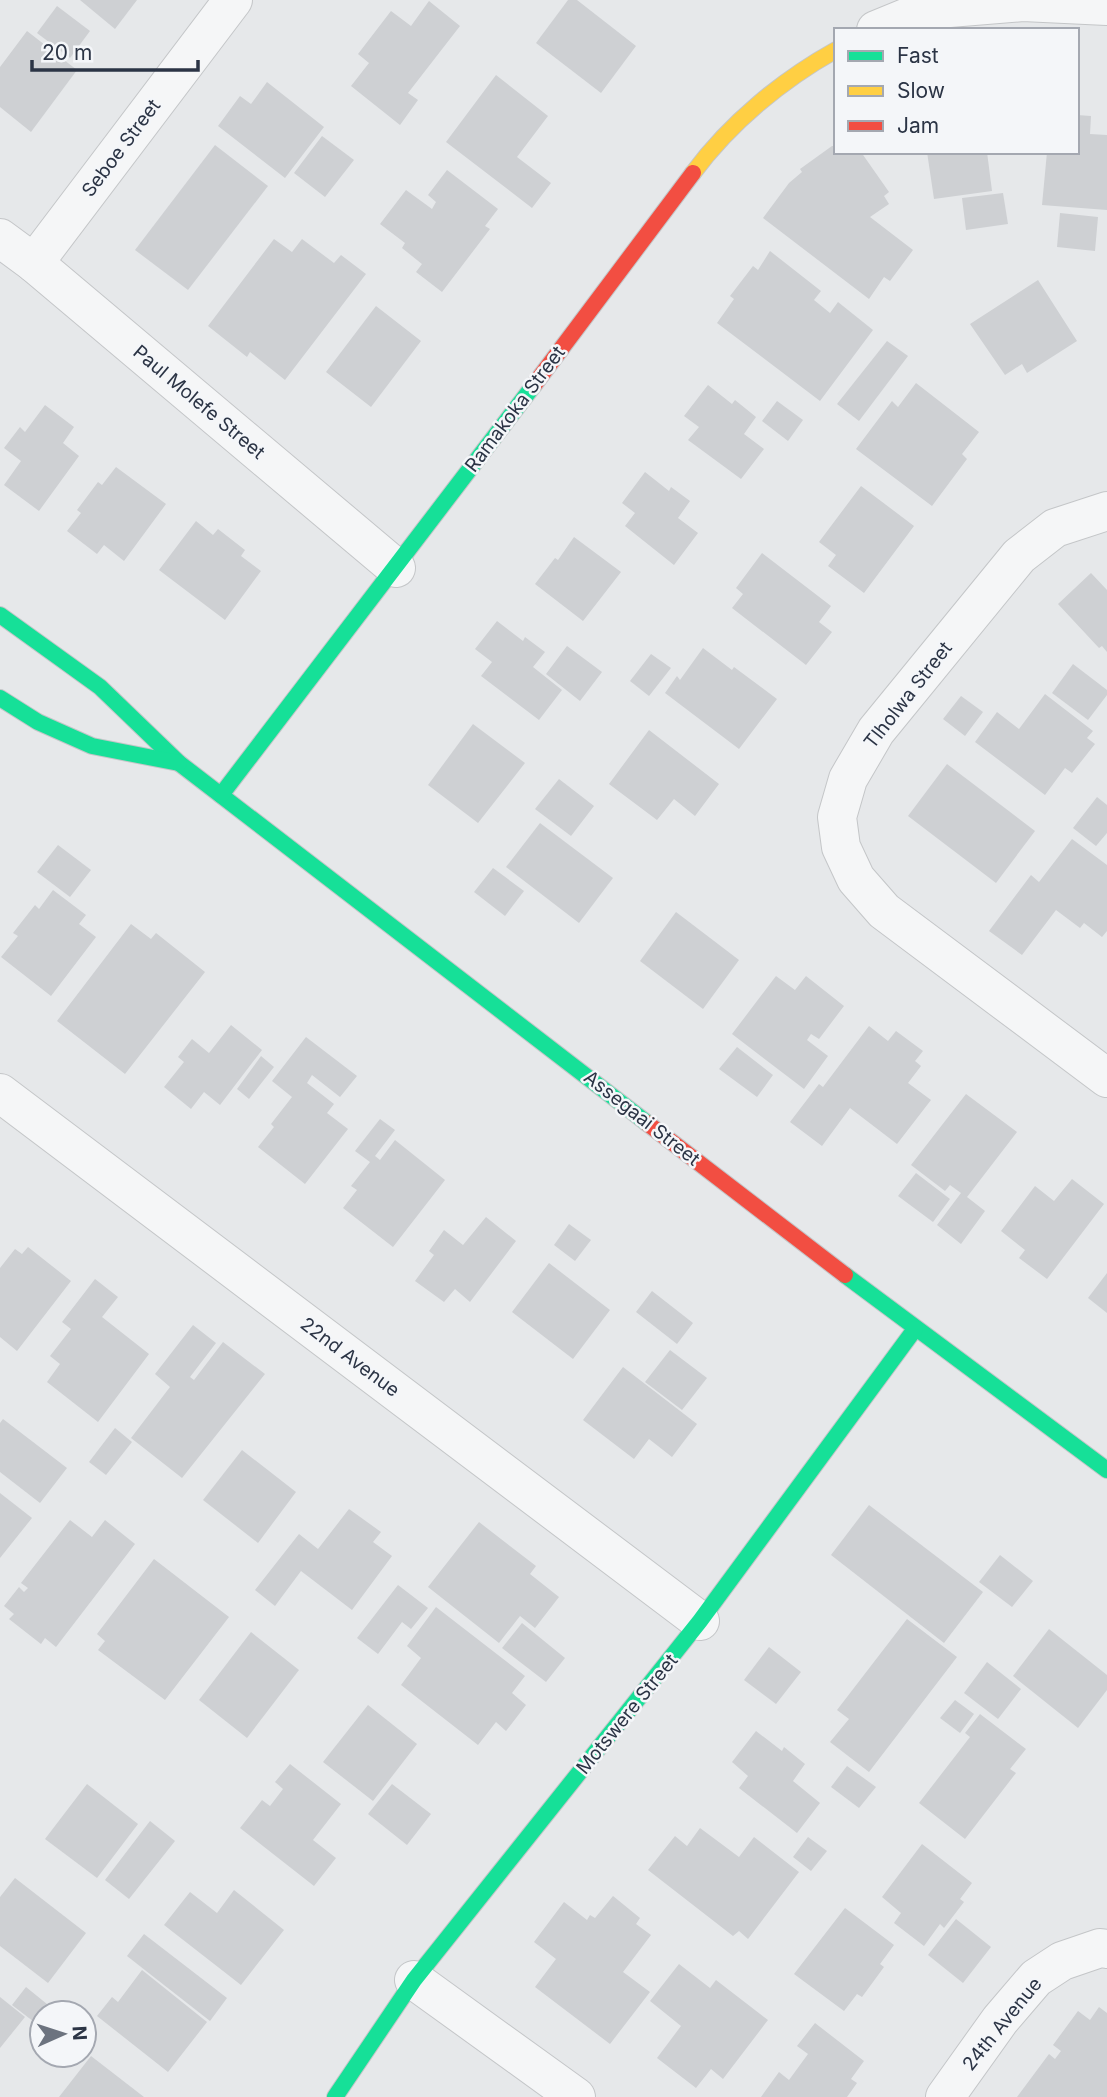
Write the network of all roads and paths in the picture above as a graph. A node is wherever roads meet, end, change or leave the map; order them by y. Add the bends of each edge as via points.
1 (233, 0) edge
2 (923, 5) edge
3 (1107, 6) edge
4 (880, 28) edge
5 (834, 51) edge
6 (0, 238) edge
7 (34, 263) junction
8 (1107, 512) edge
9 (396, 568) junction
10 (0, 615) edge
11 (0, 698) edge
12 (179, 763) junction
13 (221, 795) junction
14 (1107, 1078) edge
15 (0, 1093) edge
16 (915, 1329) junction
17 (1107, 1470) edge
18 (700, 1621) junction
19 (1107, 1949) edge
20 (414, 1980) junction
21 (335, 2097) edge
22 (576, 2097) edge
23 (945, 2097) edge

1 - 7 street, Seboe Street
2 - 3 street via 1023,2
2 - 4 street
5 - 9 street, Ramakoka Street via 754,108 705,157
6 - 7 street, Paul Molefe Street
7 - 9 street, Paul Molefe Street
8 - 14 street, Tlholwa Street via 1055,528 1018,556 876,731 848,779 837,817 841,846 856,879 884,911
9 - 13 street, Ramakoka Street
10 - 12 street, Assegaai Street via 100,687
11 - 12 street, Assegaai Street via 38,722 92,746
12 - 13 street, Assegaai Street
13 - 16 street, Assegaai Street
15 - 18 street, 22nd Avenue
16 - 17 street, Assegaai Street
16 - 18 street, Motswere Street
18 - 20 street, Motswere Street
19 - 23 street, 24th Avenue via 1062,1961 1036,1978
20 - 21 street, Motswere Street
20 - 22 street

